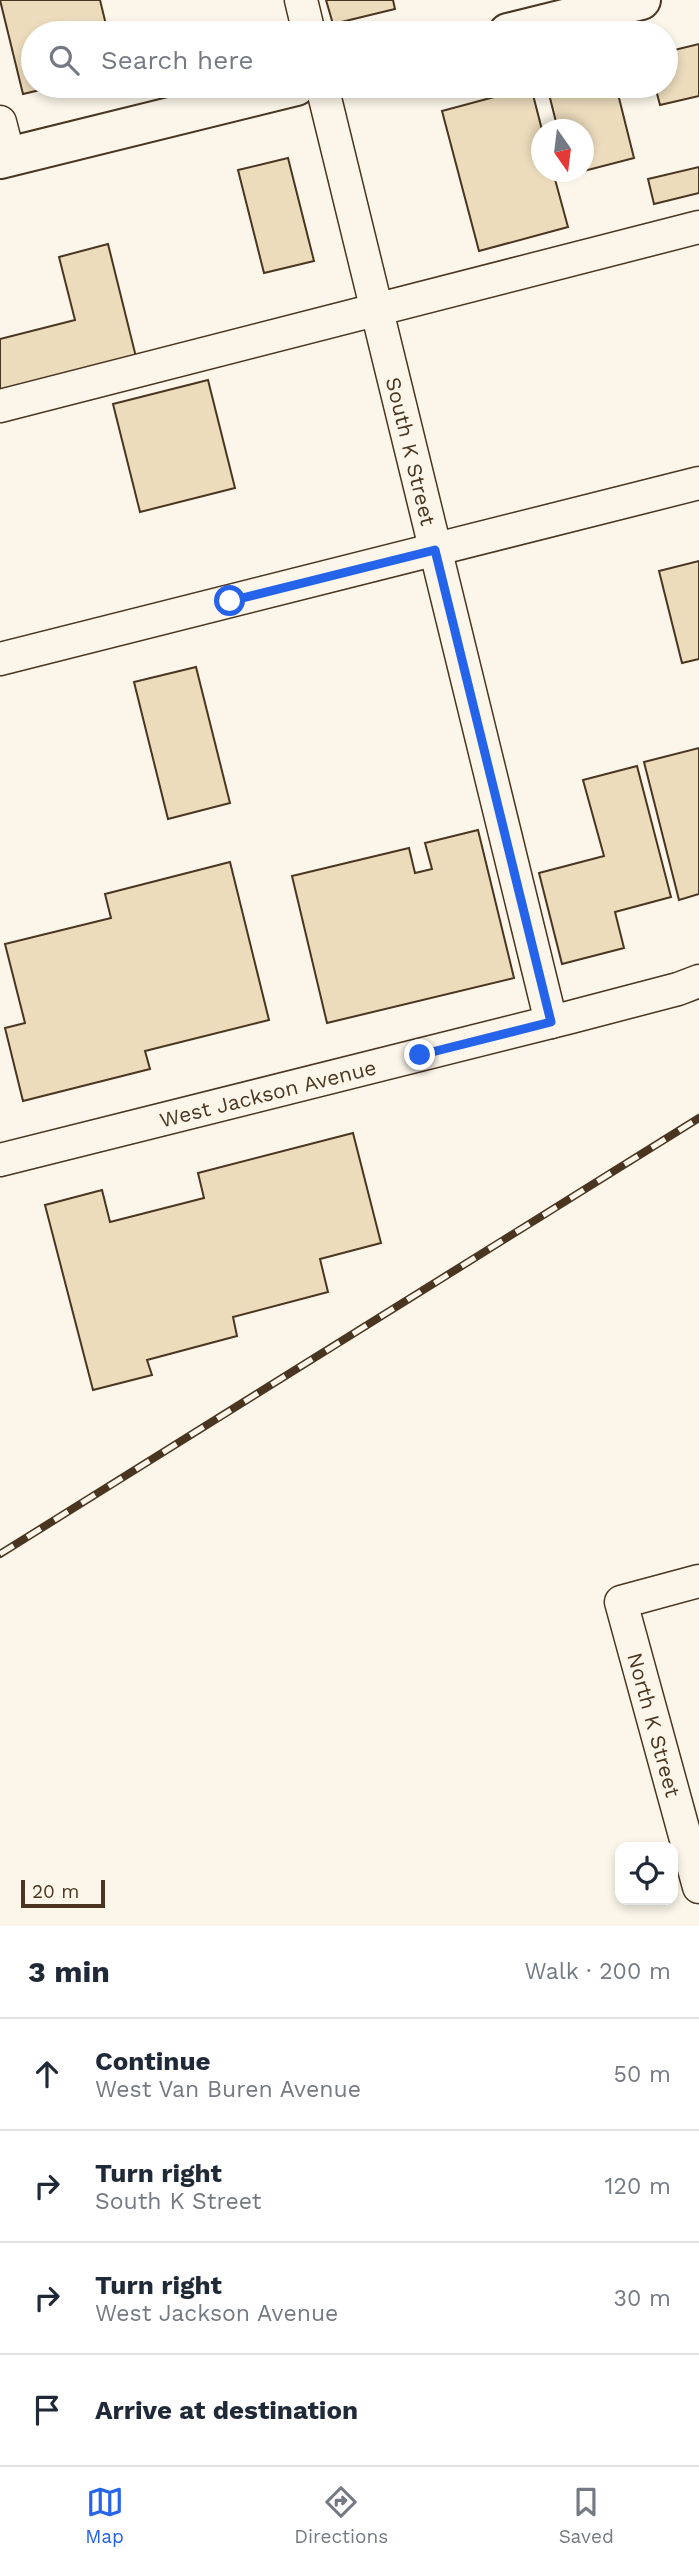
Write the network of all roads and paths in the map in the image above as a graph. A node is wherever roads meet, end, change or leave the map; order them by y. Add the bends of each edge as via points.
1 (301, 0) edge
2 (641, 0) edge
3 (306, 21) edge
4 (556, 21) edge
5 (237, 98) edge
6 (325, 98) edge
7 (3, 146) edge
8 (699, 227) edge
9 (376, 308) junction
10 (0, 405) edge
11 (699, 483) edge
12 (435, 550) junction
13 (0, 659) edge
14 (699, 981) edge
15 (551, 1022) junction
16 (0, 1160) edge
17 (699, 1581) edge
18 (699, 1887) edge

1 - 3 street
2 - 4 main road
5 - 7 main road
6 - 9 street, South K Street
8 - 9 street
9 - 10 street
9 - 12 street, South K Street
11 - 12 street
12 - 13 street
12 - 15 street, South K Street
14 - 15 street, West Jackson Avenue
15 - 16 street, West Jackson Avenue
17 - 18 street, North K Street via 621,1602

